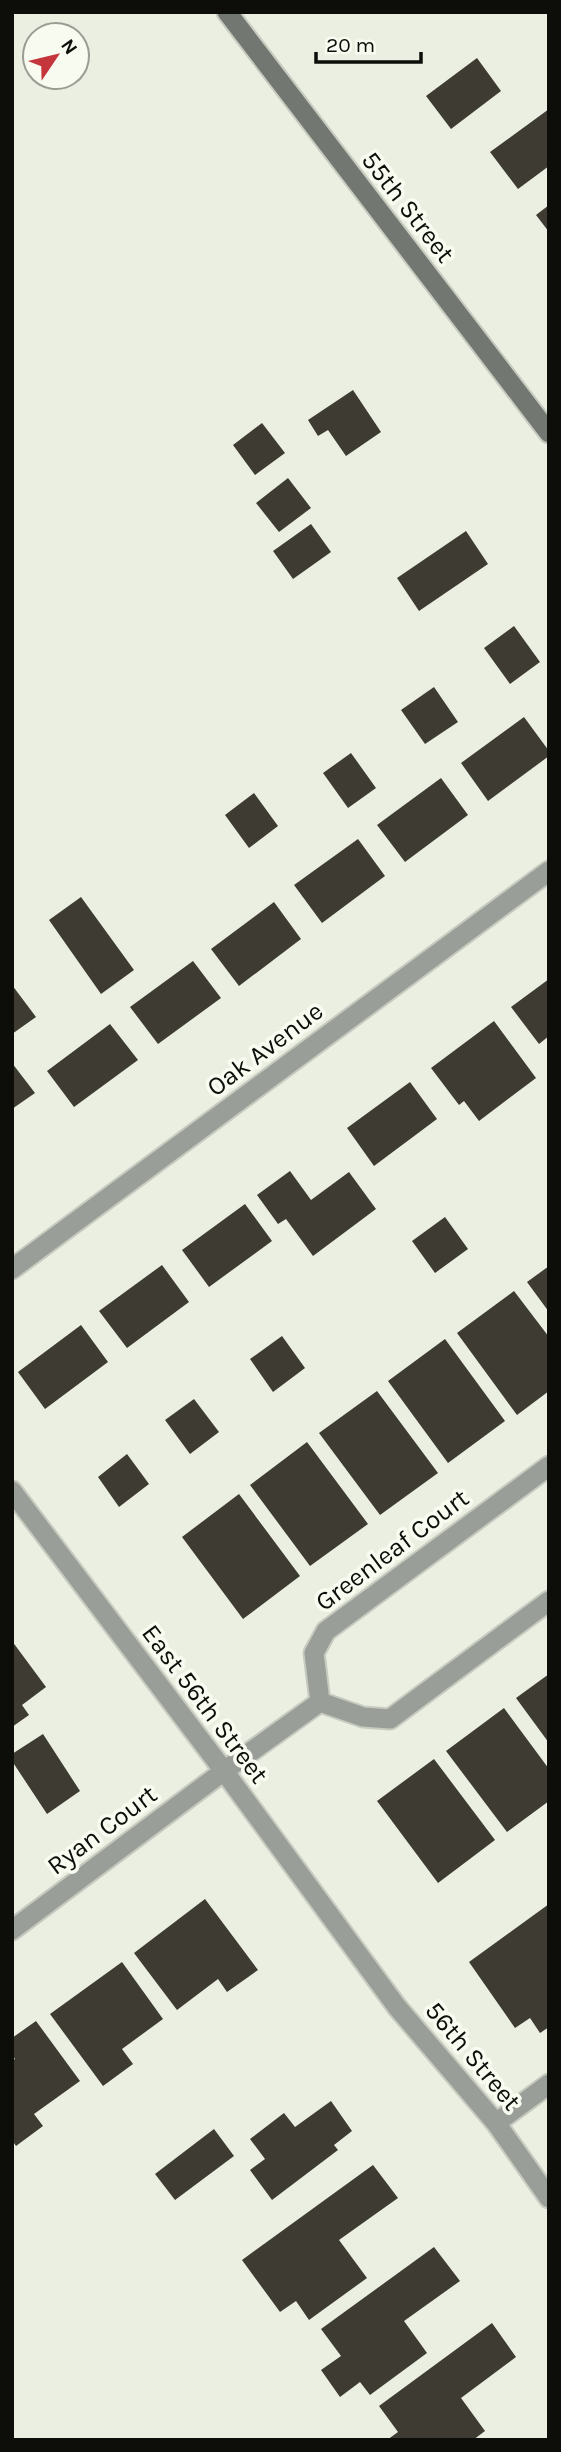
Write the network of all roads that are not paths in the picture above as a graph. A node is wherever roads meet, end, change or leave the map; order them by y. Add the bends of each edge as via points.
1 (227, 12) edge
2 (549, 433) edge
3 (549, 871) edge
4 (12, 1269) edge
5 (549, 1466) edge
6 (12, 1491) edge
7 (549, 1601) edge
8 (320, 1702) junction
9 (224, 1771) junction
10 (12, 1930) edge
11 (354, 1950) joint
12 (549, 2084) edge
13 (496, 2123) junction
14 (549, 2198) edge

1 - 2 main road, 55th Street
3 - 4 street, Oak Avenue
5 - 8 street, Greenleaf Court via 326,1631 314,1653
6 - 9 street, East 56th Street
7 - 8 street via 390,1719 363,1717
8 - 9 street
9 - 10 street, Ryan Court
9 - 11 street, East 56th Street
11 - 13 street, 56th Street
12 - 13 street
13 - 14 street, 56th Street

